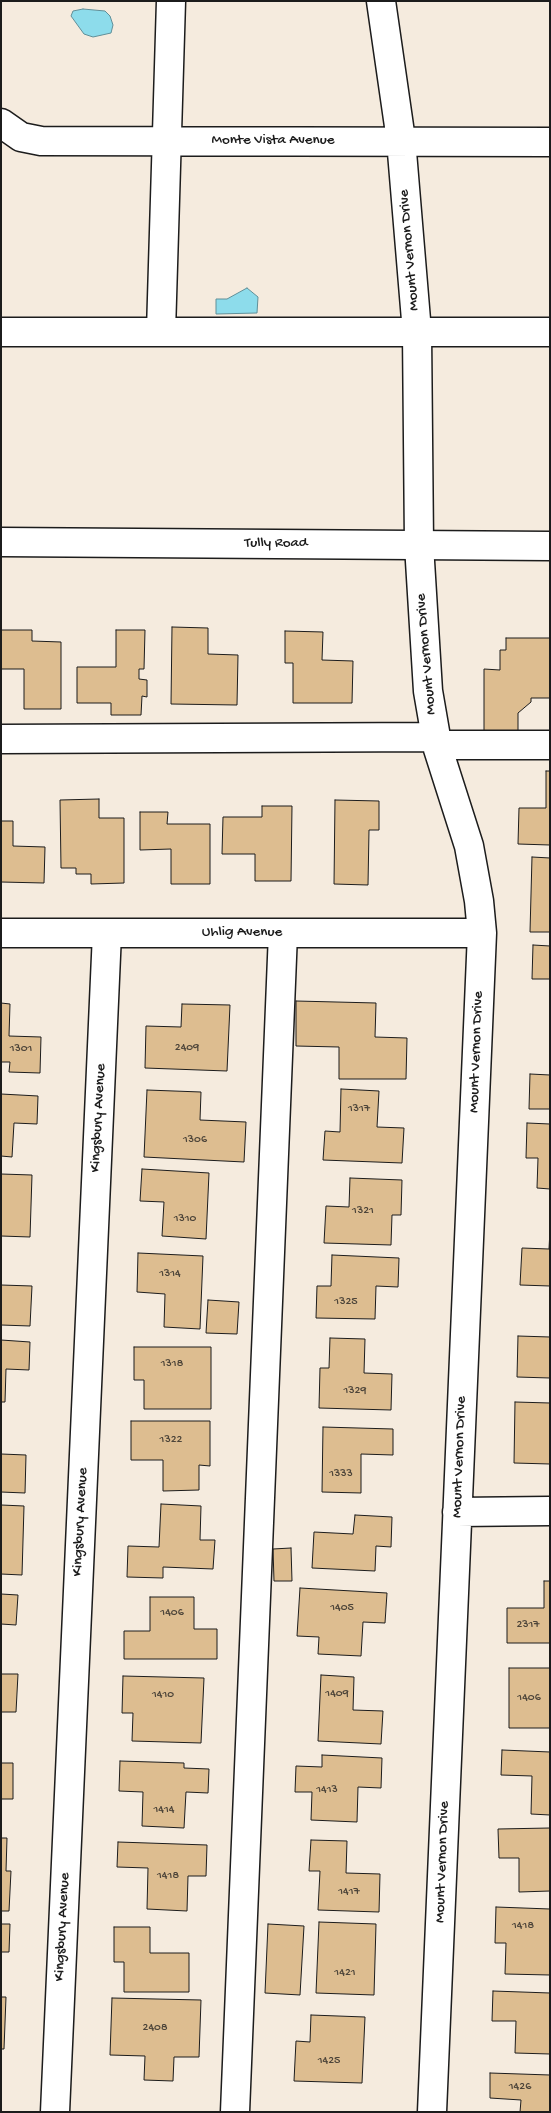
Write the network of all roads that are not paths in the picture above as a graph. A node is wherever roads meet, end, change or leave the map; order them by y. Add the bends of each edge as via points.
1 (171, 1) edge
2 (381, 1) edge
3 (1, 123) edge
4 (401, 140) junction
5 (166, 141) junction
6 (550, 142) edge
7 (161, 331) junction
8 (1, 332) edge
9 (417, 332) junction
10 (550, 332) edge
11 (1, 542) edge
12 (419, 545) junction
13 (550, 546) edge
14 (1, 739) edge
15 (437, 741) junction
16 (550, 745) edge
17 (1, 933) edge
18 (107, 933) junction
19 (283, 933) junction
20 (482, 933) junction
21 (550, 1511) edge
22 (457, 1512) junction
23 (55, 2112) edge
24 (235, 2112) edge
25 (432, 2112) edge

1 - 5 street
2 - 4 street, Mount Vernon Drive
3 - 5 street, Monte Vista Avenue via 21,137 41,142
4 - 5 street, Monte Vista Avenue
4 - 6 street, Monte Vista Avenue
4 - 9 street, Mount Vernon Drive
5 - 7 street
7 - 8 street
7 - 9 street
9 - 10 street
9 - 12 street, Mount Vernon Drive
11 - 12 street, Tully Road
12 - 13 street, Tully Road
12 - 15 street, Mount Vernon Drive via 428,691
14 - 15 street
15 - 16 street
15 - 20 street, Mount Vernon Drive via 469,846
17 - 18 street, Uhlig Avenue
18 - 19 street, Uhlig Avenue
18 - 23 street, Kingsbury Avenue
19 - 20 street, Uhlig Avenue
19 - 24 street
20 - 22 street, Mount Vernon Drive
21 - 22 street
22 - 25 street, Mount Vernon Drive

